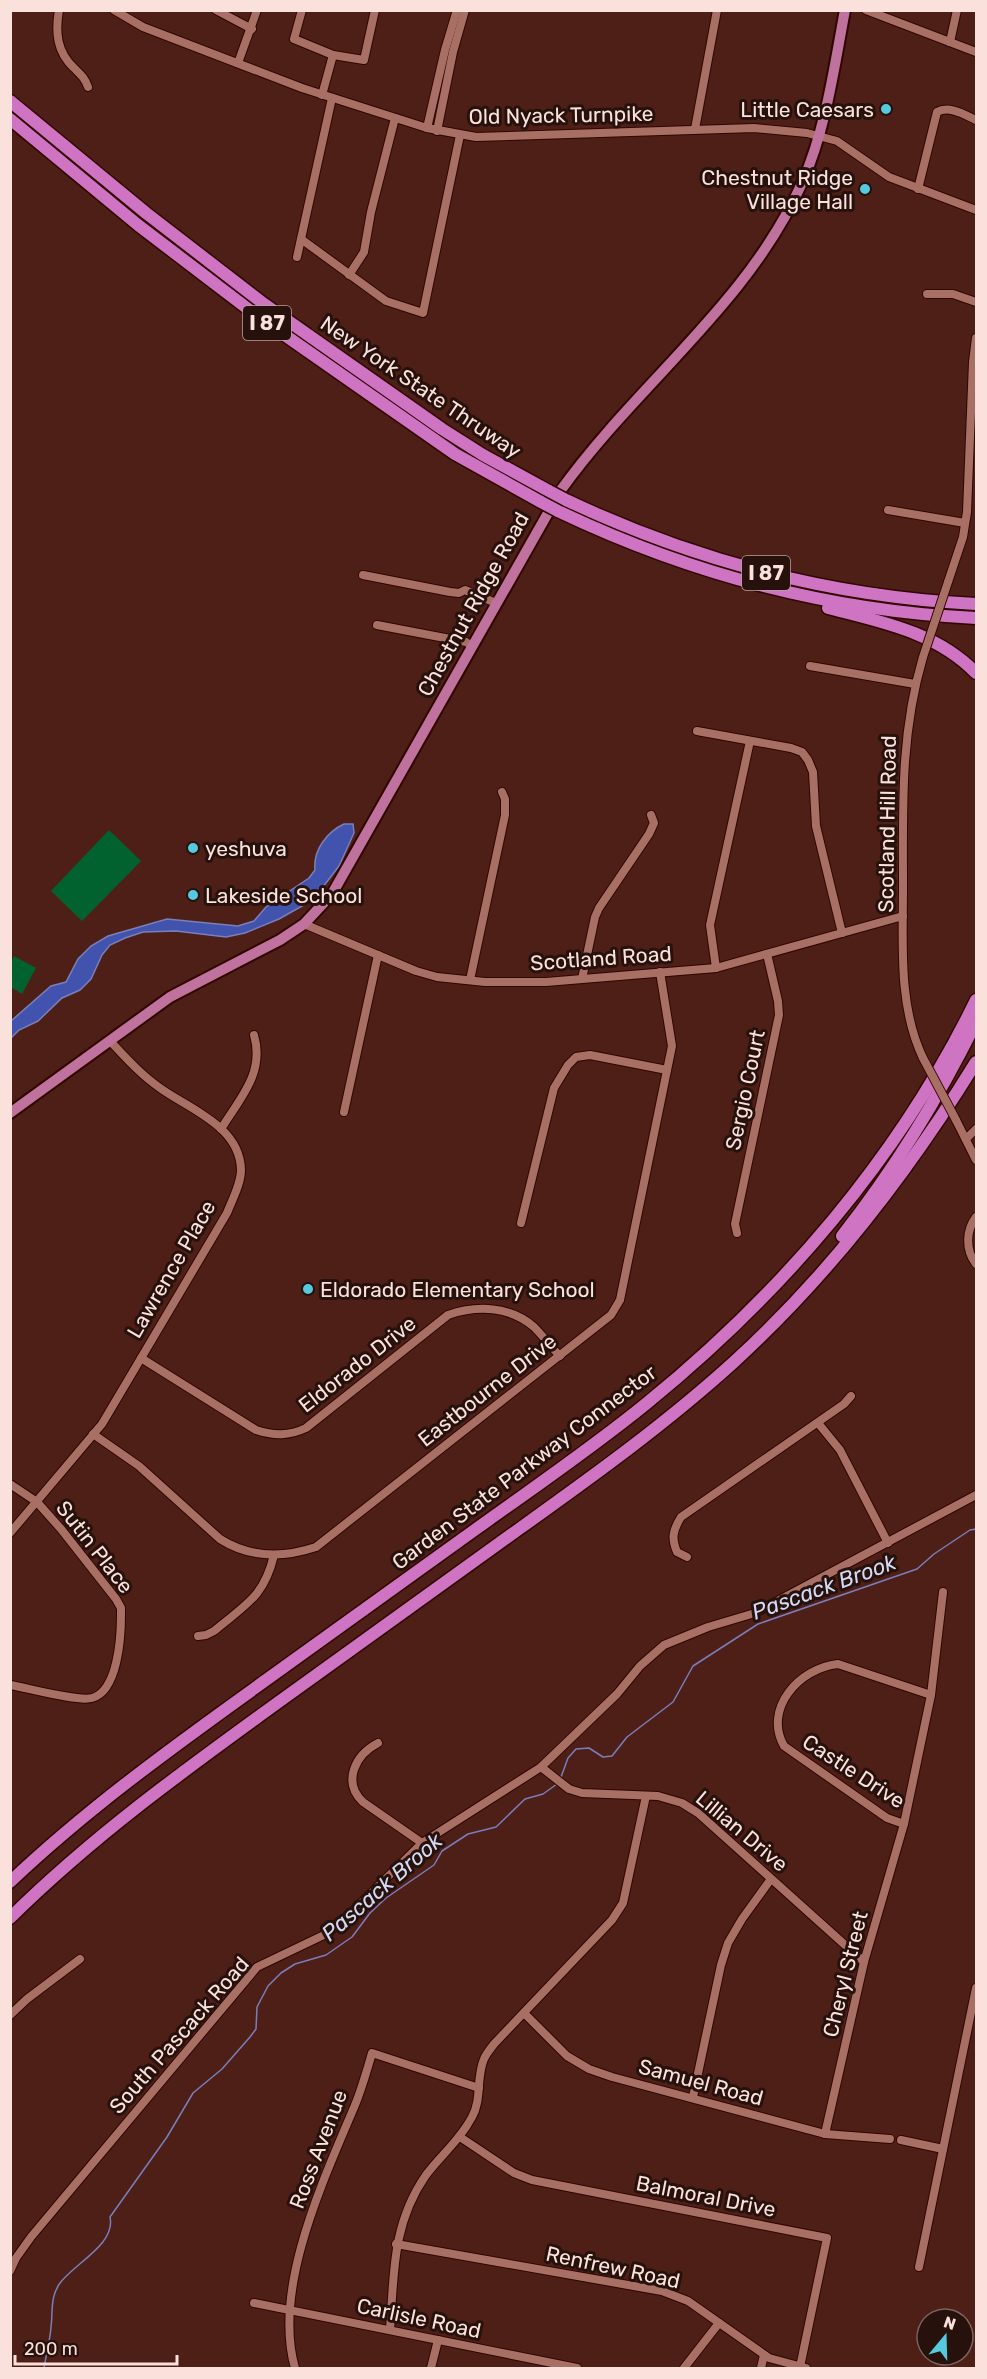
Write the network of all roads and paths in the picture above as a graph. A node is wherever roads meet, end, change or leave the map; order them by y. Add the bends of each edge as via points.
1 (59, 10) edge
2 (114, 10) edge
3 (216, 10) edge
4 (257, 10) edge
5 (302, 10) edge
6 (375, 10) edge
7 (457, 10) edge
8 (465, 10) edge
9 (717, 10) edge
10 (845, 10) edge
11 (866, 10) edge
12 (957, 10) edge
13 (252, 29) junction
14 (950, 42) junction
15 (976, 52) edge
16 (333, 56) junction
17 (238, 63) junction
18 (88, 87) dead end
19 (322, 94) junction
20 (332, 98) junction
21 (10, 101) edge
22 (395, 118) junction
23 (10, 119) edge
24 (976, 120) edge
25 (428, 128) junction
26 (695, 129) junction
27 (437, 130) junction
28 (460, 135) junction
29 (819, 135) junction
30 (918, 189) junction
31 (976, 210) edge
32 (301, 239) junction
33 (297, 256) dead end
34 (349, 275) junction
35 (927, 294) dead end
36 (976, 302) edge
37 (976, 338) edge
38 (888, 510) dead end
39 (965, 523) junction
40 (363, 575) dead end
41 (744, 582) junction
42 (496, 603) junction
43 (976, 604) edge
44 (976, 618) edge
45 (377, 625) dead end
46 (472, 646) junction
47 (810, 666) dead end
48 (976, 673) edge
49 (915, 684) junction
50 (698, 731) dead end
51 (750, 741) junction
52 (502, 792) dead end
53 (651, 815) dead end
54 (903, 916) junction
55 (304, 924) junction
56 (842, 933) junction
57 (767, 954) junction
58 (378, 955) junction
59 (716, 968) junction
60 (660, 972) junction
61 (582, 979) junction
62 (470, 980) junction
63 (976, 1000) edge
64 (976, 1022) edge
65 (254, 1035) dead end
66 (110, 1041) junction
67 (976, 1062) edge
68 (667, 1070) junction
69 (344, 1112) dead end
70 (10, 1113) edge
71 (221, 1129) junction
72 (976, 1129) edge
73 (966, 1139) junction
74 (976, 1160) edge
75 (976, 1217) edge
76 (521, 1223) dead end
77 (737, 1233) dead end
78 (976, 1264) edge
79 (762, 1335) junction
80 (560, 1356) junction
81 (141, 1358) junction
82 (851, 1396) dead end
83 (818, 1423) junction
84 (93, 1434) junction
85 (10, 1484) edge
86 (976, 1496) edge
87 (37, 1502) junction
88 (10, 1533) edge
89 (888, 1543) junction
90 (274, 1555) junction
91 (687, 1557) dead end
92 (943, 1592) dead end
93 (198, 1636) dead end
94 (10, 1685) edge
95 (930, 1695) junction
96 (378, 1743) dead end
97 (542, 1767) junction
98 (646, 1796) junction
99 (903, 1824) junction
100 (422, 1843) junction
101 (771, 1879) junction
102 (10, 1882) edge
103 (10, 1918) edge
104 (80, 1959) dead end
105 (864, 1962) junction
106 (976, 1988) edge
107 (524, 2013) junction
108 (10, 2014) edge
109 (479, 2088) junction
110 (693, 2097) junction
111 (825, 2134) junction
112 (460, 2137) junction
113 (890, 2139) dead end
114 (901, 2140) dead end
115 (943, 2149) junction
116 (396, 2244) junction
117 (919, 2267) dead end
118 (10, 2271) edge
119 (254, 2303) dead end
120 (291, 2310) junction
121 (719, 2323) junction
122 (390, 2330) junction
123 (438, 2340) junction
124 (764, 2355) junction
125 (295, 2368) edge
126 (431, 2368) edge
127 (577, 2368) edge
128 (684, 2368) edge
129 (761, 2368) edge
130 (803, 2368) edge

1 - 18 street via 58,45
2 - 17 street, Old Nyack Turnpike via 143,27
3 - 13 street
4 - 13 street
5 - 16 street via 294,39
6 - 16 street via 364,60
7 - 25 street
8 - 27 street
9 - 26 street
10 - 29 main road, Chestnut Ridge Road
11 - 14 street
12 - 14 street
13 - 17 street
14 - 15 street
16 - 19 street
17 - 19 street, Old Nyack Turnpike
19 - 20 street, Old Nyack Turnpike
20 - 22 street, Old Nyack Turnpike
20 - 32 street
21 - 43 highway, New York State Thruway / I 87, bridge via 264,304 436,425 566,500 655,538 756,570 868,593
22 - 25 street, Old Nyack Turnpike
22 - 34 street via 364,252
23 - 41 highway, New York State Thruway / I 87, bridge via 256,315 455,454 600,530 674,560
24 - 30 street via 949,110 937,112
25 - 27 street, Old Nyack Turnpike
26 - 28 street, Old Nyack Turnpike
26 - 29 street, Old Nyack Turnpike via 754,128
27 - 28 street, Old Nyack Turnpike
28 - 34 street via 423,313 387,301
29 - 30 street, Old Nyack Turnpike via 843,145 888,177
29 - 42 main road, Chestnut Ridge Road via 798,192 759,259 569,478
30 - 31 street, Old Nyack Turnpike
32 - 33 street
32 - 34 street
35 - 36 street via 953,294
37 - 39 street, Scotland Hill Road
38 - 39 street
39 - 49 street, Scotland Hill Road, bridge
40 - 42 street via 450,592 465,590
41 - 44 highway, New York State Thruway / I 87 via 866,607
41 - 48 highway via 916,633 945,648
42 - 46 main road, Chestnut Ridge Road
45 - 46 street
46 - 55 main road, Chestnut Ridge Road via 345,873 332,894
47 - 49 street
49 - 54 street, Scotland Hill Road via 903,765
50 - 51 street
51 - 56 street via 791,748 802,752 808,760 813,772 816,826
51 - 59 street via 710,925
52 - 62 street via 505,815
53 - 61 street via 654,823 649,834 594,917
54 - 56 street, Scotland Road
54 - 73 street, Scotland Hill Road, bridge via 910,1027
55 - 58 street, Scotland Road
55 - 66 main road, Chestnut Ridge Road via 170,997
56 - 57 street, Scotland Road
57 - 59 street, Scotland Road
57 - 77 street, Sergio Court via 779,1015 735,1224
58 - 62 street, Scotland Road via 437,977
58 - 69 street
59 - 60 street, Scotland Road
60 - 61 street, Scotland Road
60 - 68 street, Eastbourne Drive via 672,1046
61 - 62 street, Scotland Road
63 - 102 highway, Garden State Parkway Connector via 924,1095 868,1176 798,1260 708,1350 602,1439 144,1769
64 - 79 highway via 924,1119 882,1183
65 - 71 street via 258,1050 255,1074
66 - 70 main road, Chestnut Ridge Road
66 - 71 street, Lawrence Place via 154,1083
67 - 79 highway via 927,1138 864,1223
68 - 76 street via 590,1055 576,1058 568,1065 554,1088
68 - 80 street, Eastbourne Drive via 620,1300 611,1315
71 - 81 street, Lawrence Place via 233,1145 241,1167 236,1189 226,1213
72 - 73 street
73 - 74 street, Scotland Hill Road
75 - 78 street via 969,1230 968,1245
79 - 103 highway, Garden State Parkway Connector via 621,1456 156,1791
80 - 81 street, Eldorado Drive via 534,1327 518,1316 485,1308 458,1311 447,1315 306,1428 280,1435 256,1430
80 - 90 street, Eastbourne Drive via 316,1547
81 - 84 street, Lawrence Place
82 - 83 street
83 - 89 street via 840,1450
83 - 91 street via 681,1517 672,1540 677,1551
84 - 87 street, Lawrence Place
84 - 90 street, Eastbourne Drive via 139,1466 220,1539 254,1554
85 - 87 street, Sutin Place
86 - 89 street, South Pascack Road
87 - 88 street, Lawrence Place
87 - 94 street, Sutin Place via 116,1599 121,1608 121,1627 113,1676 100,1694 90,1699
89 - 97 street, South Pascack Road via 755,1613 663,1645
90 - 93 street via 262,1589 214,1631
92 - 95 street, Cheryl Street
95 - 99 street, Cheryl Street
95 - 99 street, Castle Drive via 838,1664 825,1665 799,1680 778,1712 779,1737 784,1746 887,1818
96 - 100 street via 358,1758 351,1782 354,1794
97 - 98 street, Lillian Drive via 582,1793
97 - 100 street, South Pascack Road
98 - 101 street, Lillian Drive via 682,1803 698,1813
98 - 107 street via 623,1902 612,1920
99 - 105 street, Cheryl Street
100 - 118 street, South Pascack Road via 326,1934 257,1967 31,2238
101 - 105 street, Lillian Drive
101 - 110 street via 728,1943
104 - 108 street
105 - 111 street, Cheryl Street
106 - 115 street
107 - 109 street via 483,2059
107 - 110 street, Samuel Road via 567,2056 589,2069
109 - 112 street via 477,2109
109 - 120 street, Ross Avenue via 372,2053 308,2225 299,2254
110 - 111 street, Samuel Road
111 - 113 street, Samuel Road
112 - 116 street via 427,2175 407,2209
112 - 130 street, Balmoral Drive via 514,2173 532,2180 827,2238
114 - 115 street
115 - 117 street
116 - 121 street, Renfrew Road via 662,2291 688,2301
116 - 122 street
119 - 120 street, Carlisle Road
120 - 122 street, Carlisle Road
120 - 125 street, Ross Avenue via 289,2327
121 - 124 street, Renfrew Road
121 - 128 street
122 - 123 street, Carlisle Road
123 - 126 street
123 - 127 street, Carlisle Road
124 - 129 street
124 - 130 street, Renfrew Road

